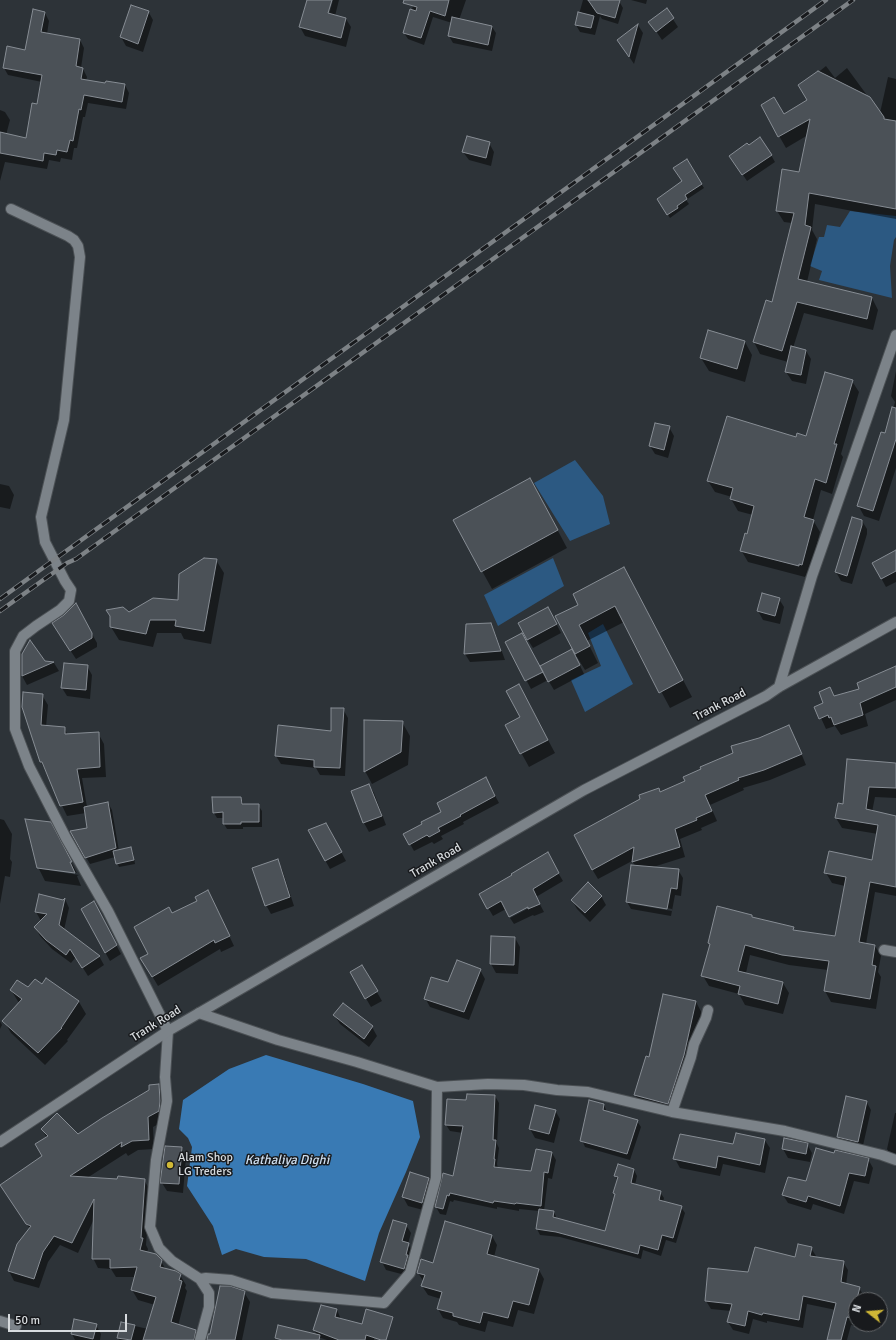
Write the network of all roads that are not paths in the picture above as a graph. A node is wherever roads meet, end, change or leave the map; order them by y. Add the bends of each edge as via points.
1 (11, 209) dead end
2 (896, 335) edge
3 (896, 622) edge
4 (779, 687) junction
5 (884, 950) dead end
6 (896, 952) edge
7 (708, 1010) dead end
8 (199, 1012) junction
9 (168, 1031) junction
10 (437, 1087) junction
11 (672, 1112) junction
12 (0, 1142) edge
13 (896, 1160) edge
14 (200, 1279) junction
15 (0, 1321) edge
16 (16, 1326) dead end
17 (200, 1340) edge

1 - 9 street via 74,240 80,256 64,420 41,518 45,542 71,590 69,601 23,636 15,651 15,729 29,766 108,911
2 - 4 street via 812,576
3 - 4 street, Trank Road
4 - 8 street, Trank Road via 584,790
5 - 6 street
7 - 11 street
8 - 9 street, Trank Road
8 - 10 street via 278,1040
9 - 12 street, Trank Road
9 - 14 street via 165,1077 167,1101 156,1160 150,1226 159,1248 172,1261
10 - 11 street via 524,1085 588,1092
10 - 14 street via 436,1178 410,1273 384,1303 272,1293 232,1280
11 - 13 street via 785,1131
14 - 17 street via 209,1293 209,1307
15 - 16 street

